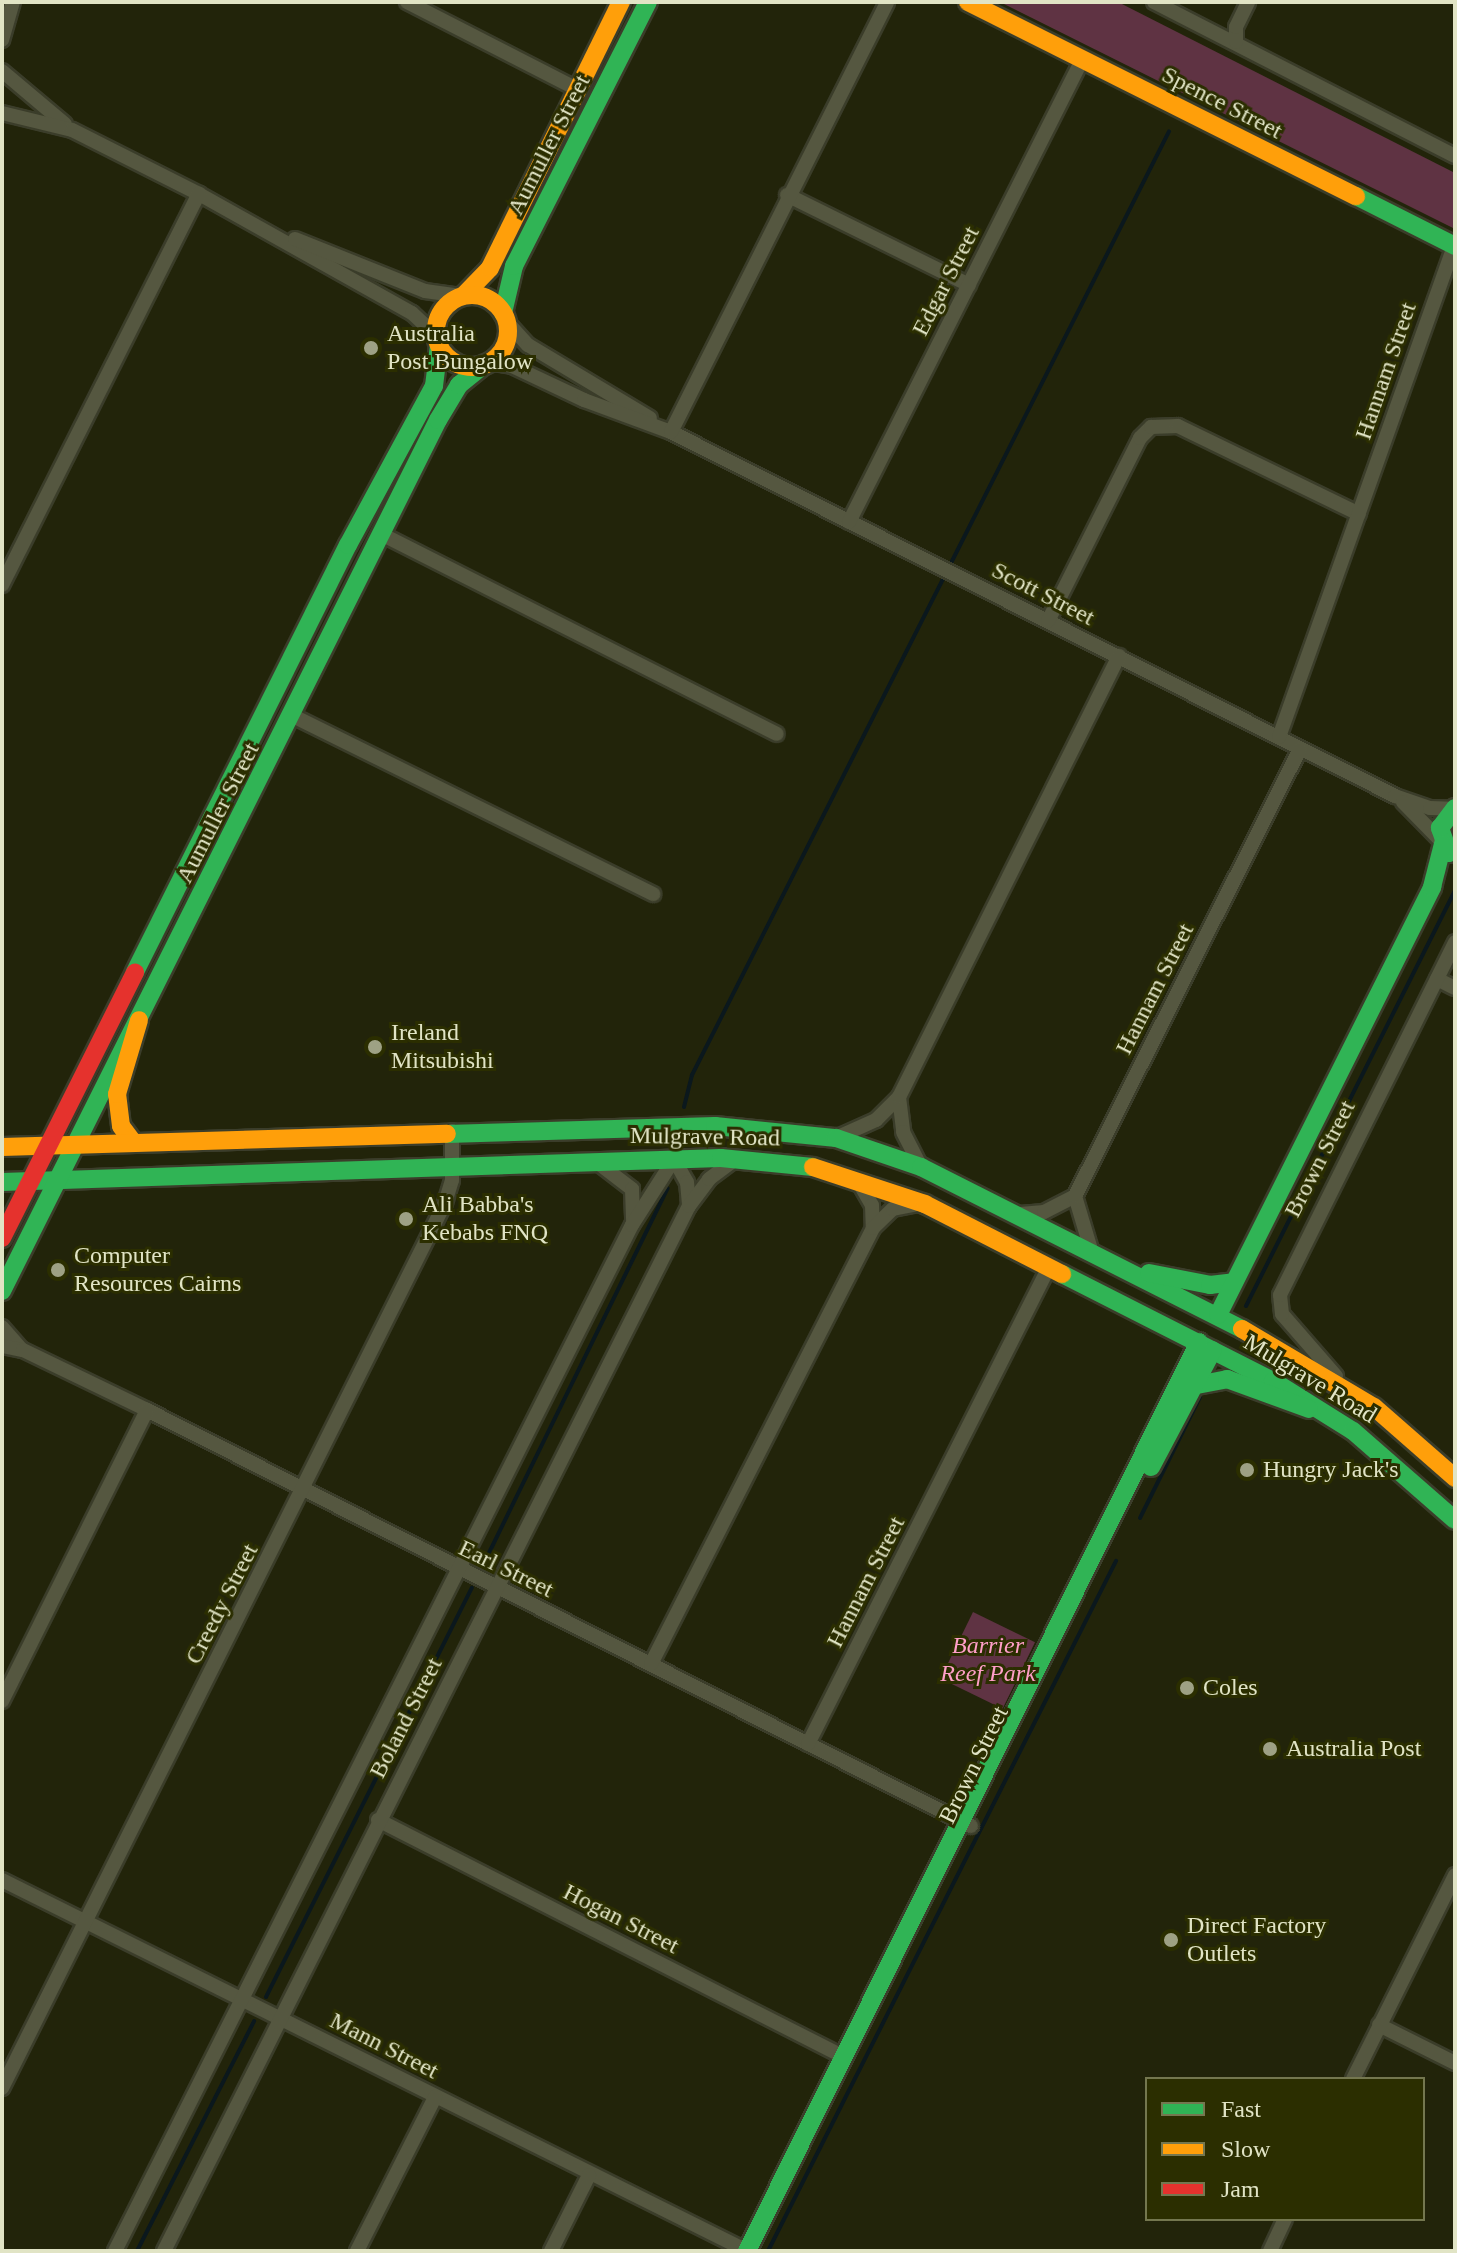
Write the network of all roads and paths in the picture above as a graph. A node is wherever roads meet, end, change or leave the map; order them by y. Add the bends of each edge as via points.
1 (13, 2) edge
2 (407, 2) edge
3 (621, 2) edge
4 (887, 2) edge
5 (968, 2) edge
6 (1154, 2) edge
7 (1248, 2) edge
8 (645, 8) edge
9 (2, 40) edge
10 (1236, 42) junction
11 (1082, 60) junction
12 (590, 65) junction
13 (2, 71) edge
14 (577, 89) junction
15 (2, 113) edge
16 (72, 130) junction
17 (1455, 156) edge
18 (199, 194) junction
19 (787, 195) junction
20 (272, 231) junction
21 (1454, 246) edge
22 (969, 285) junction
23 (463, 296) junction
24 (505, 318) junction
25 (438, 340) junction
26 (487, 363) junction
27 (671, 432) junction
28 (1359, 514) junction
29 (849, 522) junction
30 (383, 535) junction
31 (2, 585) edge
32 (1048, 621) junction
33 (1119, 656) junction
34 (293, 716) junction
35 (777, 734) dead end
36 (1279, 737) junction
37 (1300, 749) junction
38 (1395, 796) junction
39 (1454, 808) edge
40 (1446, 848) edge
41 (218, 866) junction
42 (1455, 868) edge
43 (1432, 887) junction
44 (653, 894) dead end
45 (155, 935) junction
46 (1455, 942) edge
47 (1437, 979) junction
48 (1455, 988) edge
49 (139, 1020) junction
50 (899, 1097) junction
51 (452, 1131) junction
52 (836, 1138) junction
53 (133, 1142) junction
54 (72, 1143) junction
55 (47, 1146) junction
56 (2, 1147) edge
57 (738, 1158) junction
58 (674, 1159) junction
59 (595, 1161) junction
60 (452, 1166) junction
61 (921, 1167) junction
62 (854, 1176) junction
63 (54, 1180) junction
64 (30, 1181) junction
65 (2, 1182) edge
66 (1075, 1196) junction
67 (925, 1204) junction
68 (689, 1206) junction
69 (1015, 1214) junction
70 (632, 1225) junction
71 (873, 1228) junction
72 (2, 1238) edge
73 (1092, 1254) junction
74 (1117, 1266) junction
75 (1049, 1267) junction
76 (1234, 1282) junction
77 (2, 1291) edge
78 (1218, 1315) junction
79 (2, 1327) edge
80 (2, 1346) edge
81 (1206, 1346) junction
82 (23, 1350) junction
83 (1197, 1385) junction
84 (1346, 1386) junction
85 (147, 1410) junction
86 (1332, 1416) junction
87 (1455, 1478) edge
88 (304, 1491) junction
89 (1455, 1520) edge
90 (459, 1570) junction
91 (496, 1588) junction
92 (651, 1664) junction
93 (2, 1701) edge
94 (808, 1744) junction
95 (378, 1820) junction
96 (965, 1823) junction
97 (1455, 1875) edge
98 (2, 1880) edge
99 (86, 1920) junction
100 (243, 2001) junction
101 (279, 2018) junction
102 (1379, 2025) junction
103 (844, 2057) junction
104 (1455, 2063) edge
105 (1354, 2077) edge
106 (2, 2088) edge
107 (435, 2097) junction
108 (589, 2175) junction
109 (1284, 2221) edge
110 (115, 2251) edge
111 (164, 2251) edge
112 (357, 2251) edge
113 (551, 2251) edge
114 (747, 2251) edge
115 (1270, 2251) edge

1 - 9 street
2 - 14 street
3 - 12 main road, Aumuller Street
4 - 19 street
5 - 11 main road, Spence Street
6 - 10 street
7 - 10 street via 1236,27
8 - 12 main road via 629,10 607,51
8 - 24 main road, Aumuller Street via 514,266
10 - 17 street via 1255,57
11 - 21 main road, Spence Street
11 - 22 street, Edgar Street
12 - 14 main road, Aumuller Street
13 - 16 street
14 - 23 main road, Aumuller Street via 490,268
15 - 16 street
16 - 18 street
18 - 20 street
18 - 31 street
19 - 22 street
19 - 27 street
20 - 23 street via 425,291
20 - 25 street via 414,314
21 - 28 street, Hannam Street
22 - 29 street, Edgar Street
23 - 24 main road via 488,298
23 - 25 main road via 444,308
24 - 26 main road via 503,350
24 - 27 street, Scott Street via 520,340 586,375
25 - 26 main road via 462,366
25 - 45 main road, Aumuller Street via 434,386 348,545
26 - 27 street, Scott Street via 512,366
26 - 30 main road, Aumuller Street via 465,378 448,402
27 - 29 street, Scott Street
28 - 32 street via 1178,426 1151,427 1140,438
28 - 36 street, Hannam Street
29 - 32 street, Scott Street
30 - 34 main road, Aumuller Street
30 - 35 street
32 - 33 street, Scott Street
33 - 36 street, Scott Street
33 - 50 street
34 - 41 main road, Aumuller Street
34 - 44 street
36 - 37 street, Scott Street
37 - 38 street, Scott Street
37 - 66 street, Hannam Street
38 - 39 street, Scott Street via 1434,809
38 - 40 street, Scott Street
39 - 40 main road, Brown Street via 1441,822
40 - 43 main road, Brown Street
41 - 45 main road via 172,936 166,940
41 - 49 main road, Aumuller Street
42 - 43 main road, Brown Street
43 - 76 main road, Brown Street
45 - 55 main road, Aumuller Street
46 - 47 street, Brown Street
47 - 48 street
47 - 84 street, Brown Street via 1280,1300 1284,1317
49 - 53 main road via 117,1094 121,1126
49 - 54 main road, Aumuller Street
50 - 52 street via 876,1120
50 - 61 street via 903,1132
51 - 52 main road, Mulgrave Road via 729,1127
51 - 53 main road, Mulgrave Road
51 - 60 street, Creedy Street
52 - 61 main road, Mulgrave Road
53 - 54 main road, Mulgrave Road
54 - 55 main road, Mulgrave Road
54 - 63 main road, Aumuller Street
55 - 56 main road, Mulgrave Road
55 - 64 main road, Aumuller Street
57 - 58 main road, Mulgrave Road
57 - 62 main road, Mulgrave Road
57 - 68 street, Boland Street via 714,1173
58 - 59 main road, Mulgrave Road
58 - 68 street via 688,1185
58 - 70 street, Boland Street
59 - 60 main road, Mulgrave Road
59 - 70 street via 632,1189
60 - 63 main road, Mulgrave Road
60 - 88 street, Creedy Street via 445,1203
61 - 69 main road, Mulgrave Road
62 - 67 main road, Mulgrave Road
62 - 71 street via 869,1198
63 - 64 main road, Mulgrave Road
63 - 77 main road, Aumuller Street
64 - 65 main road, Mulgrave Road
64 - 72 main road, Aumuller Street
66 - 69 street via 1044,1212
66 - 73 street
67 - 71 street via 893,1209
67 - 75 main road, Mulgrave Road
68 - 91 street, Boland Street
69 - 73 main road, Mulgrave Road
70 - 90 street, Boland Street
71 - 92 street
73 - 74 main road, Mulgrave Road
74 - 76 main road via 1210,1285
74 - 78 main road, Mulgrave Road
75 - 81 main road, Mulgrave Road
75 - 94 street, Hannam Street
76 - 78 main road, Brown Street
78 - 81 main road, Brown Street
78 - 84 main road, Mulgrave Road
79 - 82 street, Earl Street
80 - 82 street, Earl Street
81 - 83 main road, Brown Street
81 - 86 main road, Mulgrave Road
81 - 96 main road, Brown Street
82 - 85 street, Earl Street
83 - 86 main road via 1227,1379
83 - 96 main road, Brown Street
84 - 87 main road, Mulgrave Road
85 - 88 street, Earl Street
85 - 93 street
86 - 89 main road, Mulgrave Road
88 - 90 street, Earl Street
88 - 99 street, Creedy Street
90 - 91 street, Earl Street
90 - 100 street, Boland Street
91 - 92 street, Earl Street
91 - 95 street, Boland Street
92 - 94 street, Earl Street
94 - 96 street, Earl Street
95 - 101 street, Boland Street
95 - 103 street, Hogan Street
96 - 103 main road, Brown Street
97 - 102 street
98 - 99 street, Mann Street
99 - 100 street, Mann Street
99 - 106 street, Creedy Street
100 - 101 street, Mann Street
100 - 110 street, Boland Street
101 - 107 street, Mann Street
101 - 111 street, Boland Street
102 - 104 street
102 - 105 street
103 - 114 main road, Brown Street
107 - 108 street, Mann Street
107 - 112 street
108 - 113 street
108 - 114 street, Mann Street
109 - 115 street

